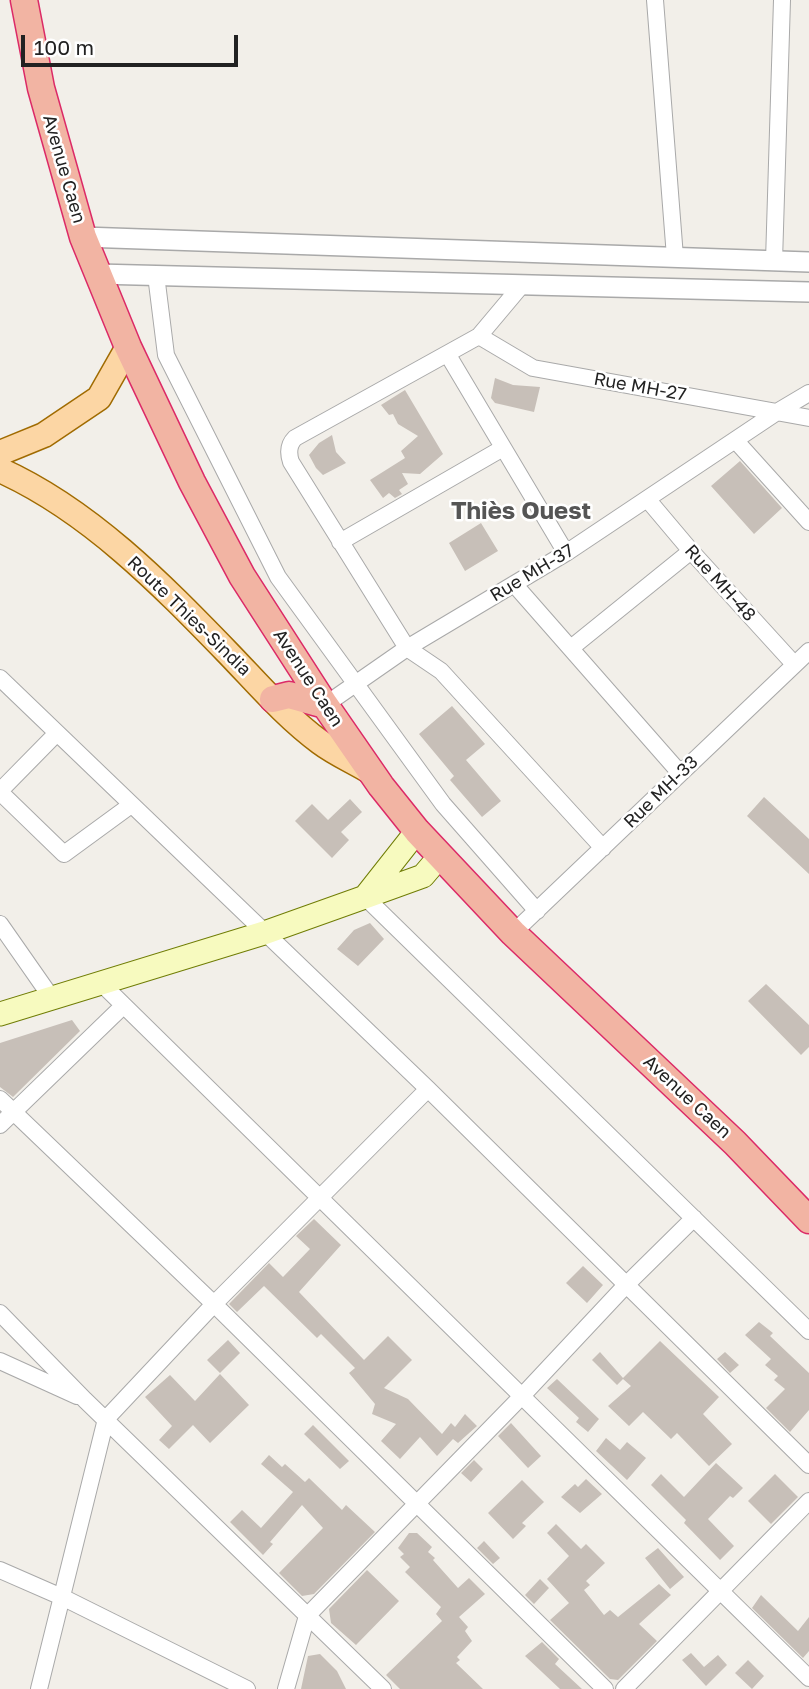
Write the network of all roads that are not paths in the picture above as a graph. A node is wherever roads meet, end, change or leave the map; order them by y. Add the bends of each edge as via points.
1 (24, 0) edge
2 (655, 0) edge
3 (782, 0) edge
4 (83, 237) junction
5 (675, 257) junction
6 (774, 261) junction
7 (809, 262) edge
8 (97, 274) junction
9 (156, 275) junction
10 (521, 286) junction
11 (809, 292) edge
12 (479, 336) junction
13 (128, 347) junction
14 (447, 355) junction
15 (809, 393) edge
16 (777, 412) junction
17 (809, 418) edge
18 (736, 441) junction
19 (503, 448) junction
20 (0, 453) edge
21 (0, 470) edge
22 (648, 500) junction
23 (809, 522) edge
24 (340, 542) junction
25 (691, 551) junction
26 (566, 553) junction
27 (514, 584) junction
28 (407, 648) junction
29 (571, 648) junction
30 (809, 651) edge
31 (794, 664) junction
32 (1, 681) edge
33 (355, 684) junction
34 (273, 699) junction
35 (325, 705) junction
36 (57, 733) junction
37 (371, 772) junction
38 (680, 773) junction
39 (0, 792) edge
40 (131, 805) junction
41 (417, 831) junction
42 (603, 848) junction
43 (440, 856) junction
44 (365, 897) junction
45 (537, 911) junction
46 (0, 924) edge
47 (264, 933) junction
48 (513, 933) junction
49 (101, 982) junction
50 (51, 997) junction
51 (122, 1006) junction
52 (0, 1014) edge
53 (428, 1089) junction
54 (0, 1100) edge
55 (12, 1112) junction
56 (0, 1125) edge
57 (321, 1196) junction
58 (694, 1218) junction
59 (809, 1220) edge
60 (627, 1284) junction
61 (214, 1304) junction
62 (0, 1312) edge
63 (809, 1331) edge
64 (0, 1361) edge
65 (522, 1396) junction
66 (85, 1400) junction
67 (106, 1419) junction
68 (809, 1465) edge
69 (809, 1501) edge
70 (416, 1502) junction
71 (0, 1570) edge
72 (720, 1591) junction
73 (64, 1598) junction
74 (307, 1616) junction
75 (809, 1678) edge
76 (39, 1689) edge
77 (247, 1689) edge
78 (286, 1689) edge
79 (383, 1689) edge
80 (605, 1689) edge
81 (624, 1689) edge

1 - 4 highway, Avenue Caen via 41,88
2 - 5 street
3 - 6 street
4 - 5 street
4 - 8 highway, Avenue Caen
5 - 6 street
6 - 7 street
8 - 9 street
8 - 13 highway, Avenue Caen
9 - 10 street
9 - 33 street via 166,355 278,577
10 - 11 street
10 - 12 street
12 - 14 street
12 - 16 street, Rue MH-27 via 533,368
13 - 20 main road via 99,398 44,435
13 - 35 highway, Avenue Caen via 242,576
14 - 19 street
14 - 24 street via 292,441 291,462
15 - 16 street, Rue MH-37
16 - 17 street, Rue MH-27
16 - 18 street, Rue MH-37
18 - 22 street, Rue MH-37
18 - 23 street
19 - 24 street
19 - 26 street
21 - 34 main road, Route Thies-Sindia via 27,482 134,561
22 - 25 street, Rue MH-48
22 - 26 street, Rue MH-37
24 - 28 street
25 - 29 street
25 - 31 street, Rue MH-48
26 - 27 street, Rue MH-37
27 - 28 street, Rue MH-37
27 - 29 street
28 - 33 street, Rue MH-37
28 - 42 street via 441,671
29 - 38 street
30 - 31 street, Rue MH-33
31 - 38 street, Rue MH-33
32 - 36 street
33 - 35 street, Rue MH-37
33 - 45 street via 443,804
34 - 35 highway via 289,695
34 - 37 main road, Route Thies-Sindia via 321,743
35 - 37 highway, Avenue Caen
36 - 39 street
36 - 40 street
37 - 41 highway, Avenue Caen
38 - 42 street, Rue MH-33
39 - 40 street via 64,854
40 - 47 street
41 - 43 highway, Avenue Caen
41 - 44 main road
42 - 45 street, Rue MH-33
43 - 44 main road via 423,876
43 - 48 highway, Avenue Caen
44 - 47 main road
44 - 58 street
45 - 48 street, Rue MH-33
46 - 50 street
47 - 49 main road
47 - 53 street
48 - 59 highway, Avenue Caen via 735,1143
49 - 50 main road
49 - 51 street
50 - 52 main road
51 - 55 street
51 - 57 street
53 - 57 street
53 - 60 street
54 - 55 street
55 - 56 street
55 - 61 street
57 - 61 street
57 - 65 street
58 - 60 street
58 - 63 street
60 - 65 street
60 - 68 street
61 - 67 street
61 - 70 street
62 - 66 street
64 - 66 street
65 - 70 street
65 - 72 street
66 - 67 street
67 - 73 street
67 - 74 street
69 - 72 street
70 - 74 street
70 - 80 street
71 - 73 street
72 - 75 street
72 - 81 street
73 - 76 street
73 - 77 street
74 - 78 street
74 - 79 street

